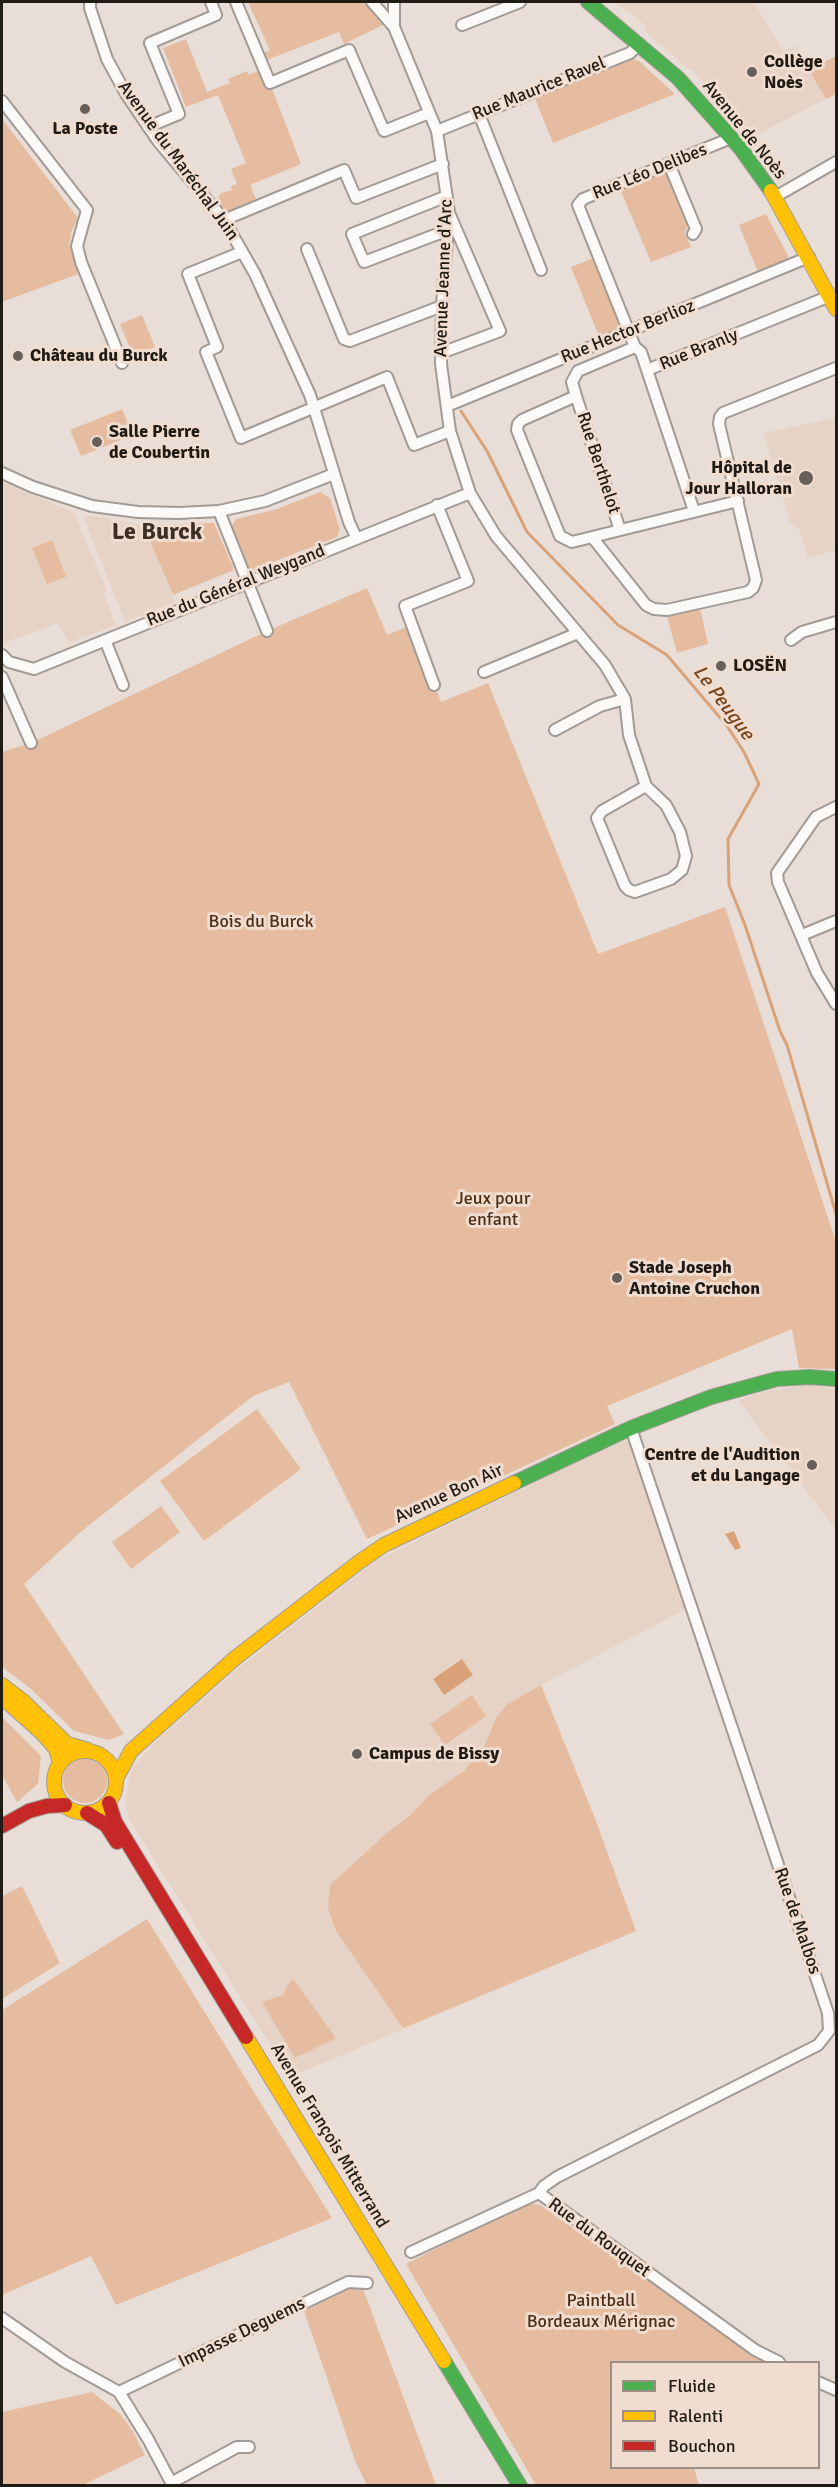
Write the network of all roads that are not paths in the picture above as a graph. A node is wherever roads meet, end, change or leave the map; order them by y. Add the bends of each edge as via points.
1 (90, 2) edge
2 (99, 2) edge
3 (211, 2) edge
4 (236, 2) edge
5 (372, 2) edge
6 (394, 2) edge
7 (520, 2) edge
8 (588, 2) edge
9 (94, 19) junction
10 (462, 25) dead end
11 (394, 27) junction
12 (639, 44) junction
13 (2, 101) edge
14 (429, 113) junction
15 (479, 114) junction
16 (148, 127) junction
17 (437, 130) junction
18 (731, 138) junction
19 (837, 162) edge
20 (443, 164) junction
21 (669, 164) junction
22 (447, 196) junction
23 (775, 197) junction
24 (449, 212) junction
25 (224, 220) junction
26 (448, 230) junction
27 (693, 234) dead end
28 (307, 249) dead end
29 (242, 252) junction
30 (809, 257) junction
31 (541, 270) dead end
32 (830, 296) junction
33 (442, 306) junction
34 (837, 309) edge
35 (628, 332) junction
36 (635, 347) junction
37 (441, 353) junction
38 (122, 363) dead end
39 (837, 368) edge
40 (647, 370) junction
41 (576, 396) junction
42 (447, 406) junction
43 (313, 408) junction
44 (450, 431) junction
45 (2, 473) edge
46 (334, 474) junction
47 (470, 493) junction
48 (738, 501) junction
49 (437, 505) junction
50 (219, 511) junction
51 (694, 512) junction
52 (620, 530) junction
53 (356, 537) junction
54 (591, 537) junction
55 (248, 581) junction
56 (837, 622) edge
57 (267, 631) dead end
58 (578, 633) junction
59 (105, 640) junction
60 (791, 640) dead end
61 (2, 659) edge
62 (484, 672) dead end
63 (2, 676) edge
64 (123, 685) dead end
65 (434, 685) dead end
66 (625, 699) junction
67 (555, 730) dead end
68 (31, 743) dead end
69 (646, 786) junction
70 (837, 807) edge
71 (837, 921) edge
72 (801, 935) junction
73 (837, 1004) edge
74 (837, 1379) edge
75 (631, 1428) junction
76 (2, 1685) edge
77 (2, 1698) edge
78 (131, 1751) junction
79 (97, 1754) junction
80 (60, 1764) junction
81 (54, 1779) junction
82 (116, 1779) junction
83 (109, 1803) junction
84 (65, 1805) junction
85 (29, 1811) junction
86 (87, 1813) junction
87 (2, 1826) edge
88 (539, 2193) junction
89 (411, 2252) dead end
90 (368, 2283) dead end
91 (2, 2318) edge
92 (777, 2361) edge
93 (820, 2382) edge
94 (837, 2390) edge
95 (119, 2392) junction
96 (249, 2447) dead end
97 (172, 2484) edge
98 (510, 2486) edge
99 (520, 2486) edge

1 - 9 street, Avenue du Maréchal Juin
2 - 9 street
3 - 16 street via 216,15 150,43 179,114
4 - 14 street via 270,83 349,50 384,131
5 - 11 street, Avenue Jeanne d'Arc
6 - 11 street, Avenue Jeanne d'Arc
7 - 10 street
8 - 12 main road, Avenue de Noès
9 - 16 street, Avenue du Maréchal Juin via 107,59
11 - 14 street, Avenue Jeanne d'Arc
12 - 15 street, Rue Maurice Ravel via 630,53
12 - 18 main road, Avenue de Noès via 678,78
13 - 38 street via 87,210 77,246
14 - 17 street, Avenue Jeanne d'Arc
15 - 17 street, Rue Maurice Ravel
15 - 31 street
16 - 25 street, Avenue du Maréchal Juin
17 - 20 street, Avenue Jeanne d'Arc
18 - 21 street, Rue Léo Delibes
18 - 23 main road, Avenue de Noès
19 - 23 street
20 - 22 street, Avenue Jeanne d'Arc
20 - 25 street via 356,198 344,170
21 - 27 street via 696,229
21 - 35 street, Rue Léo Delibes via 583,199 578,205
22 - 24 street, Avenue Jeanne d'Arc
22 - 26 street via 352,234 364,262
23 - 30 main road, Avenue de Noès
24 - 26 street, Avenue Jeanne d'Arc
24 - 37 street via 500,331
25 - 29 street, Avenue du Maréchal Juin
26 - 33 street, Avenue Jeanne d'Arc
28 - 33 street via 344,339 350,341
29 - 43 street, Avenue du Maréchal Juin via 267,297
29 - 43 street via 188,274 217,347 206,352 241,438
30 - 32 main road, Avenue de Noès
30 - 35 street, Rue Hector Berlioz
32 - 34 main road, Avenue de Noès
32 - 40 street, Rue Branly
33 - 37 street, Avenue Jeanne d'Arc
35 - 36 street, Rue Léo Delibes
35 - 42 street, Rue Hector Berlioz
36 - 40 street, Rue Branly via 641,352
36 - 41 street, Rue Branly via 578,371 572,381
37 - 42 street, Avenue Jeanne d'Arc
39 - 48 street via 723,413 719,424
40 - 51 street
41 - 52 street, Rue Berthelot
41 - 54 street via 522,420 517,430 560,536 572,542
42 - 44 street, Avenue Jeanne d'Arc
43 - 44 street via 387,377 414,445
43 - 46 street, Avenue du Maréchal Juin
44 - 47 street, Avenue Jeanne d'Arc
45 - 50 street via 92,506 138,512
46 - 50 street via 265,501
46 - 53 street, Avenue du Maréchal Juin
47 - 49 street, Rue du Général Weygand
47 - 58 street, Avenue Jeanne d'Arc via 496,536
48 - 51 street
48 - 54 street via 756,580 748,592 667,610 654,609 646,605
49 - 53 street, Rue du Général Weygand
49 - 65 street via 468,581 405,606
50 - 55 street
51 - 52 street
52 - 54 street
53 - 55 street, Rue du Général Weygand
55 - 57 street
55 - 59 street, Rue du Général Weygand
56 - 60 street via 802,632
58 - 62 street
58 - 66 street, Avenue Jeanne d'Arc via 606,665
59 - 61 street, Rue du Général Weygand via 34,669
59 - 64 street
63 - 68 street
66 - 67 street via 600,706
66 - 69 street via 629,735
69 - 69 street via 666,806 680,832 686,855 682,870 671,879 635,892 625,886 597,819 602,811
70 - 72 street via 816,817 777,873
71 - 72 street
72 - 73 street via 817,973
74 - 75 main road, Avenue Bon Air via 777,1378 711,1397
75 - 78 main road, Avenue Bon Air via 370,1553 234,1659
75 - 88 street, Rue de Malbos via 828,2013 829,2031 818,2045 566,2172
76 - 79 main road via 67,1744
77 - 80 main road via 42,1733 56,1749
78 - 79 main road
78 - 82 main road, Avenue Bon Air
79 - 80 main road via 74,1753
79 - 82 main road via 111,1765
80 - 81 main road
81 - 84 main road via 57,1795
81 - 85 main road via 43,1798
82 - 83 main road
83 - 86 main road
83 - 99 main road, Avenue François Mitterrand via 116,1822
84 - 85 main road
84 - 86 main road
85 - 87 main road
86 - 98 main road, Avenue François Mitterrand via 106,1825 128,1859
88 - 89 street, Rue de Malbos
88 - 92 street, Rue du Rouquet via 755,2350
90 - 95 street, Impasse Deguems via 348,2282
91 - 95 street via 65,2362
93 - 94 street
95 - 97 street
96 - 97 street via 237,2447

